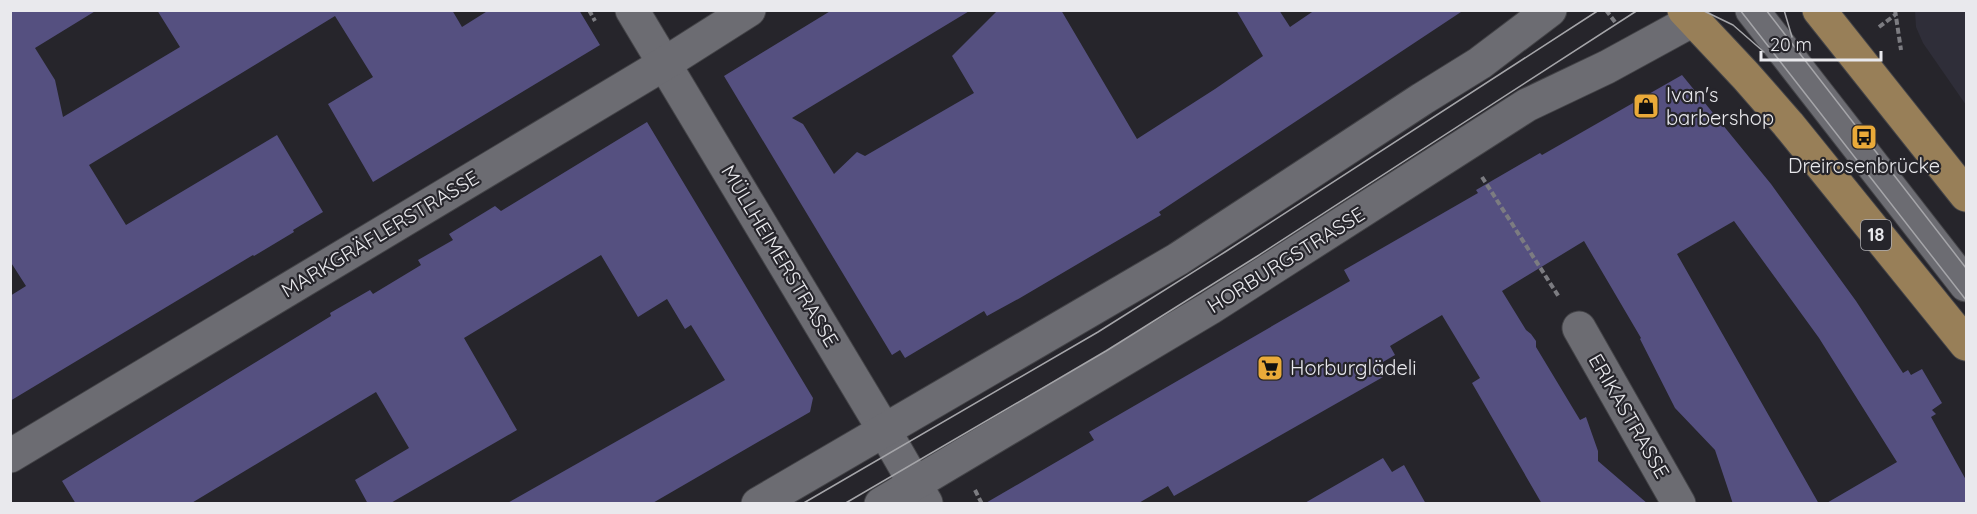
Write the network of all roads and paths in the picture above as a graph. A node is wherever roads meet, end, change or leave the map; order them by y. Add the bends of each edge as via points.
1 (632, 10) edge
2 (749, 10) edge
3 (1550, 10) edge
4 (1752, 10) edge
5 (1819, 10) edge
6 (1696, 14) edge
7 (1837, 23) edge
8 (664, 63) junction
9 (1462, 148) junction
10 (1966, 195) edge
11 (1966, 285) edge
12 (1579, 328) joint
13 (1966, 344) edge
14 (884, 430) junction
15 (10, 456) edge
16 (920, 493) edge
17 (758, 504) edge
18 (881, 504) edge
19 (1679, 504) edge

1 - 8 street, MÜLLHEIMERSTRASSE
2 - 8 street, MARKGRÄFLERSTRASSE
3 - 14 street via 1480,63 1178,259
4 - 11 street
5 - 7 main road
6 - 9 street, HORBURGSTRASSE via 1607,67 1527,105
6 - 13 main road, 18
7 - 10 main road
8 - 14 street, MÜLLHEIMERSTRASSE
8 - 15 street, MARKGRÄFLERSTRASSE
9 - 12 path
9 - 16 street, HORBURGSTRASSE
12 - 19 street, ERIKASTRASSE
14 - 16 street, MÜLLHEIMERSTRASSE
14 - 17 street
16 - 18 street, HORBURGSTRASSE

